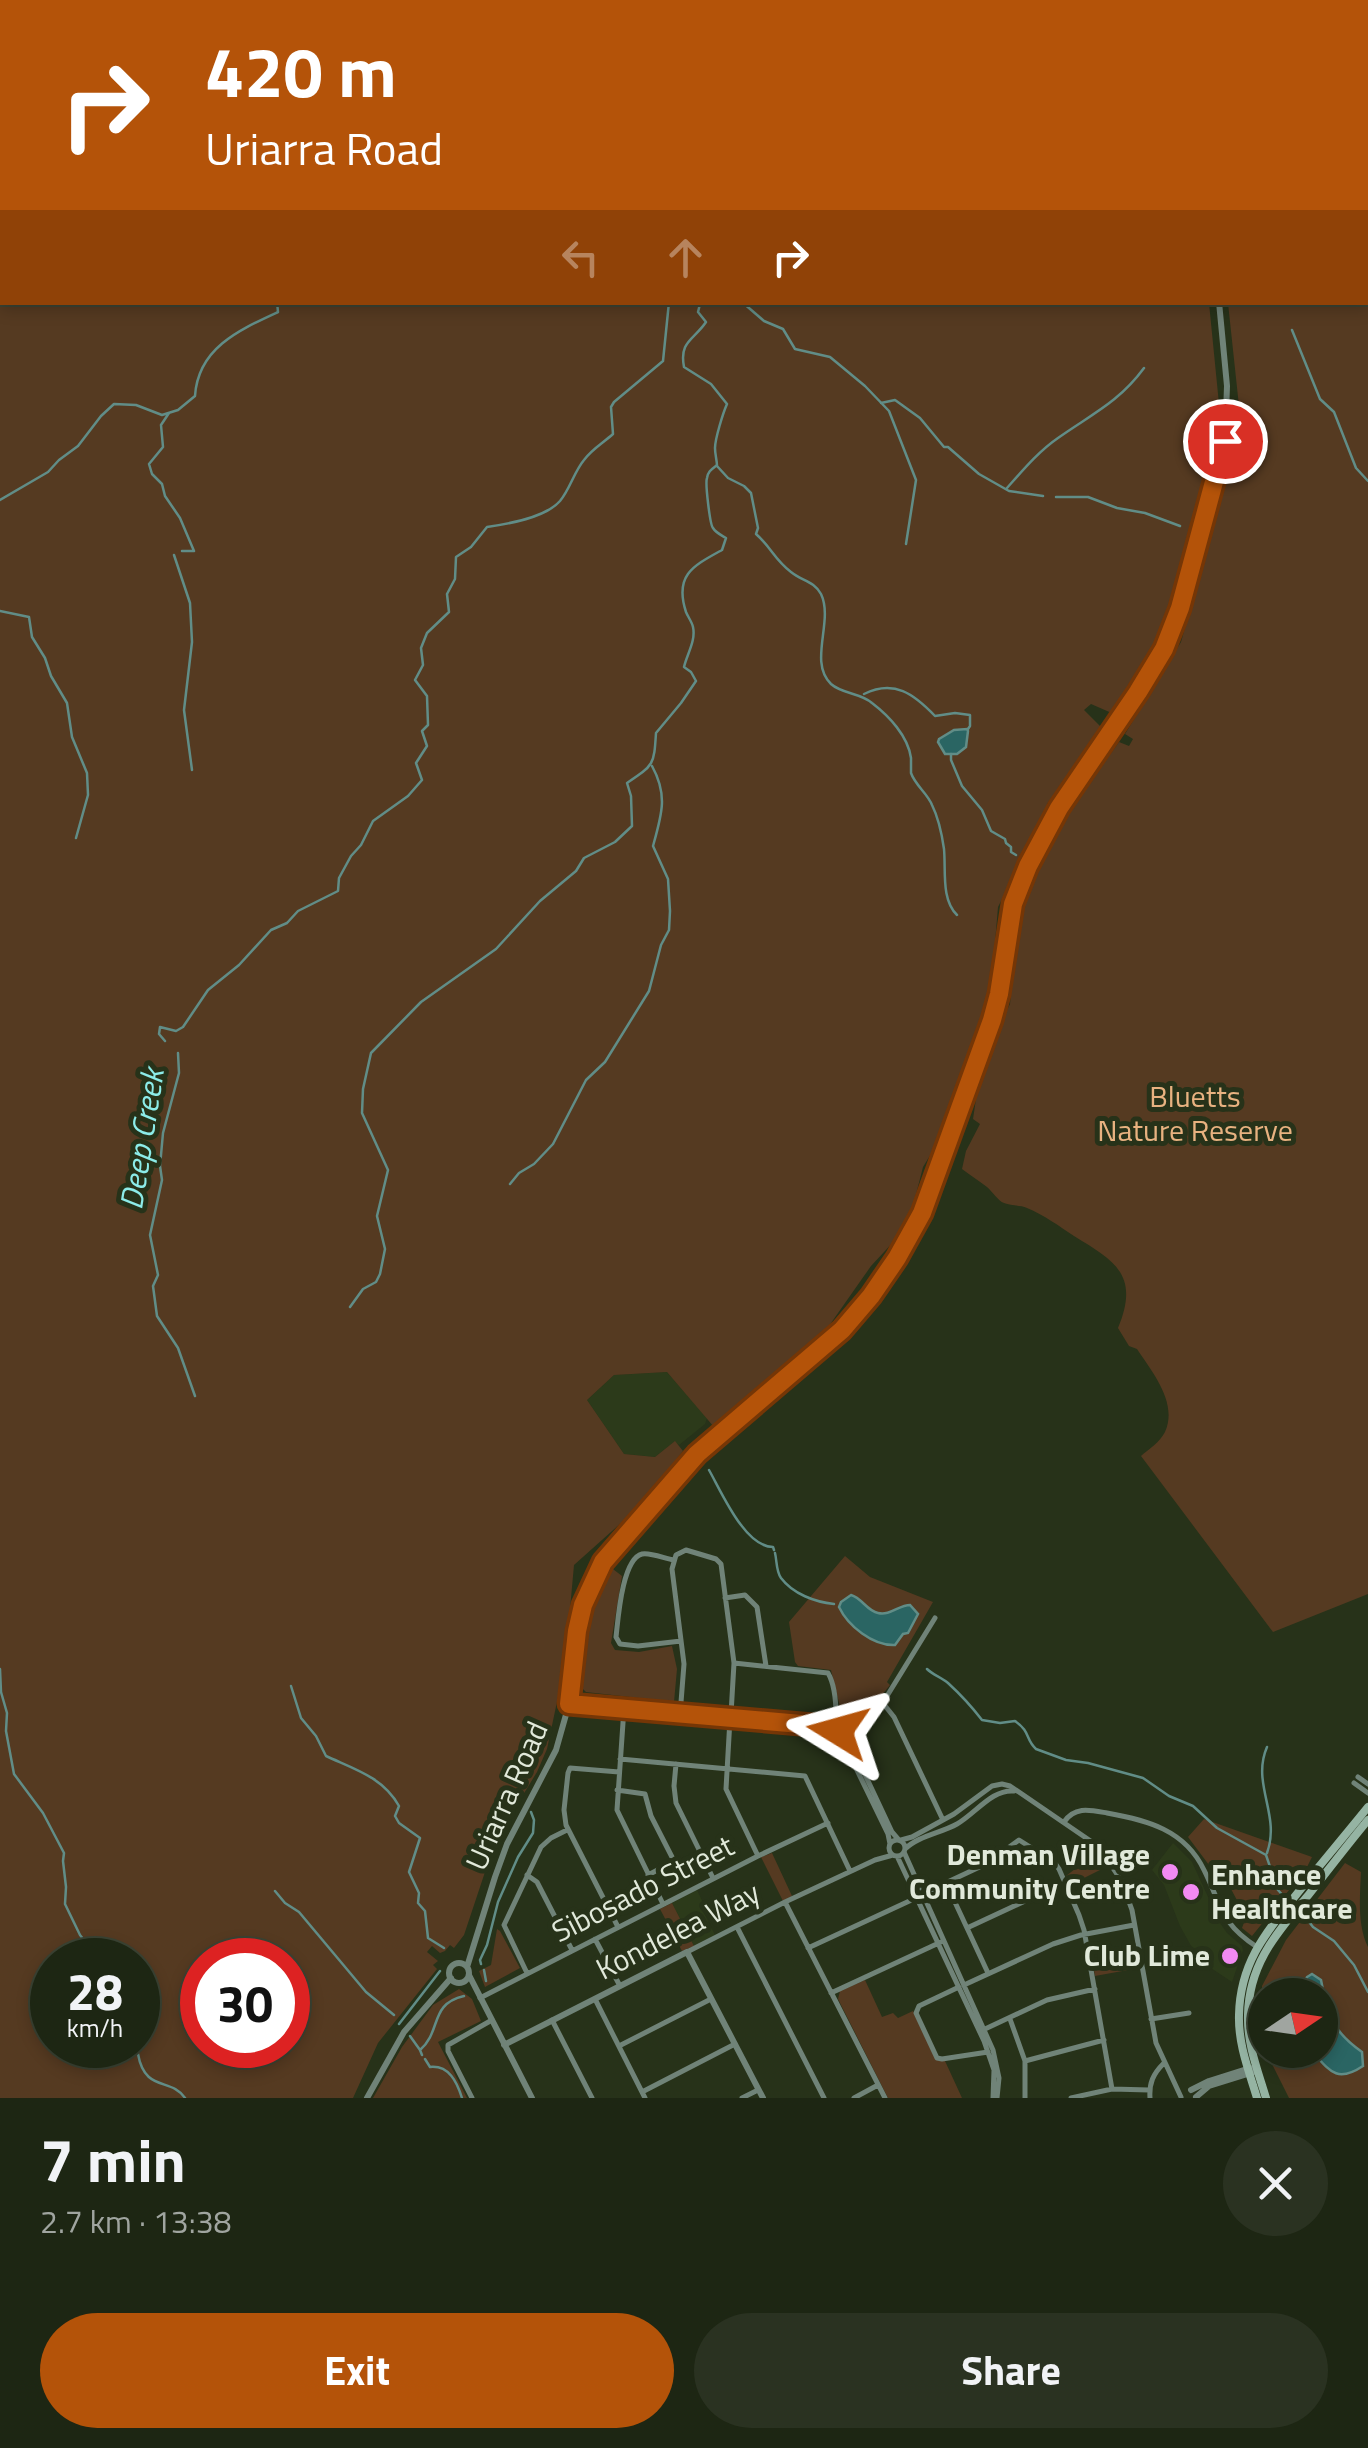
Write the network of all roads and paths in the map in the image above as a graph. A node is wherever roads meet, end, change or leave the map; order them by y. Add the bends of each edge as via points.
1 (1219, 305) edge
2 (674, 1560) junction
3 (725, 1598) junction
4 (935, 1618) dead end
5 (681, 1641) junction
6 (734, 1664) junction
7 (766, 1666) junction
8 (570, 1701) junction
9 (882, 1702) junction
10 (624, 1707) junction
11 (681, 1712) junction
12 (730, 1716) junction
13 (839, 1716) junction
14 (860, 1716) junction
15 (846, 1726) junction
16 (837, 1729) junction
17 (620, 1759) junction
18 (676, 1764) junction
19 (726, 1768) junction
20 (619, 1772) junction
21 (996, 1784) junction
22 (1368, 1784) edge
23 (617, 1790) junction
24 (999, 1792) junction
25 (1017, 1792) junction
26 (1368, 1794) edge
27 (1368, 1807) edge
28 (943, 1820) junction
29 (1368, 1820) edge
30 (1064, 1822) junction
31 (828, 1823) junction
32 (568, 1829) junction
33 (899, 1840) junction
34 (889, 1845) junction
35 (905, 1851) junction
36 (758, 1856) junction
37 (895, 1856) junction
38 (875, 1860) junction
39 (850, 1872) junction
40 (527, 1875) junction
41 (648, 1875) junction
42 (714, 1878) junction
43 (1066, 1882) junction
44 (946, 1883) junction
45 (1310, 1886) junction
46 (920, 1896) junction
47 (785, 1902) junction
48 (663, 1904) junction
49 (1135, 1925) junction
50 (736, 1926) junction
51 (618, 1927) junction
52 (967, 1928) junction
53 (1085, 1934) junction
54 (595, 1938) junction
55 (941, 1942) junction
56 (808, 1948) junction
57 (1260, 1949) junction
58 (572, 1950) junction
59 (687, 1952) junction
60 (988, 1973) junction
61 (527, 1974) junction
62 (461, 1975) junction
63 (620, 1986) junction
64 (962, 1986) junction
65 (1095, 1989) junction
66 (831, 1993) junction
67 (479, 1996) junction
68 (594, 1999) junction
69 (712, 1999) junction
70 (1189, 2013) dead end
71 (1009, 2018) junction
72 (1151, 2019) junction
73 (492, 2020) junction
74 (552, 2020) junction
75 (982, 2030) junction
76 (1104, 2040) junction
77 (735, 2044) junction
78 (504, 2045) junction
79 (618, 2046) junction
80 (988, 2052) junction
81 (1025, 2061) junction
82 (1164, 2063) junction
83 (1253, 2070) junction
84 (1174, 2083) junction
85 (878, 2085) junction
86 (1112, 2089) junction
87 (760, 2094) edge
88 (1150, 2094) edge
89 (1193, 2094) edge
90 (643, 2095) edge
91 (1181, 2097) edge
92 (367, 2098) edge
93 (472, 2098) edge
94 (532, 2098) edge
95 (592, 2098) edge
96 (742, 2098) edge
97 (824, 2098) edge
98 (854, 2098) edge
99 (885, 2098) edge
100 (995, 2098) edge
101 (1025, 2098) edge
102 (1070, 2098) edge
103 (1257, 2098) edge
104 (1266, 2098) edge

1 - 8 street, Uriarra Road via 1225,441 1180,608 1154,668 1072,787 1028,866 1013,904 992,1020 922,1213 842,1330 697,1454 603,1562 583,1605
2 - 3 street via 686,1550 719,1561
2 - 5 street
2 - 5 street via 638,1556 624,1580 616,1637 638,1646
3 - 6 street
3 - 7 street via 745,1595 758,1606
4 - 9 street
5 - 11 street
6 - 7 street
6 - 12 street
7 - 13 street via 828,1673
8 - 10 street
8 - 62 street, Uriarra Road via 556,1750 494,1876
9 - 14 street
9 - 28 street
10 - 11 street
10 - 17 street
11 - 12 street
12 - 13 street
12 - 16 street
12 - 19 street
13 - 14 street
13 - 15 street
13 - 16 street via 832,1723
14 - 15 street
15 - 16 street
15 - 33 street
16 - 34 street
17 - 18 street
17 - 20 street
18 - 19 street
18 - 42 street via 676,1803
19 - 31 street via 805,1776
19 - 36 street via 728,1797
20 - 23 street
20 - 32 street via 569,1770
21 - 24 street
21 - 25 street
21 - 28 street, Kondelea Way
22 - 26 street via 1356,1780
23 - 41 street via 618,1814
23 - 41 street via 644,1793 672,1859
24 - 25 street
24 - 35 street, Kondelea Way
25 - 30 street
27 - 45 main road
28 - 33 street, Kondelea Way
29 - 45 main road
30 - 49 street via 1113,1867
30 - 57 street via 1075,1811 1089,1810 1141,1819 1172,1833 1199,1860 1228,1923
31 - 36 street, Sibosado Street
31 - 39 street
32 - 40 street via 543,1844
32 - 51 street
33 - 34 street, Kondelea Way
33 - 35 street
34 - 37 street
34 - 38 street, Kondelea Way
35 - 37 street, Kondelea Way
35 - 46 street
36 - 42 street, Sibosado Street
37 - 38 street, Kondelea Way
37 - 46 street
38 - 39 street, Kondelea Way
39 - 47 street, Kondelea Way
40 - 58 street via 538,1882
40 - 61 street via 504,1928
41 - 48 street
42 - 48 street, Sibosado Street
43 - 44 street via 1050,1859 1019,1840
43 - 52 street
43 - 53 street
44 - 46 street
44 - 52 street
45 - 57 main road
46 - 55 street
46 - 56 street
47 - 50 street, Kondelea Way
47 - 56 street
48 - 51 street, Sibosado Street
49 - 53 street
49 - 72 street
50 - 59 street, Kondelea Way
50 - 97 street
51 - 54 street, Sibosado Street
52 - 60 street
53 - 60 street
53 - 65 street
54 - 58 street, Sibosado Street
54 - 63 street
55 - 64 street
55 - 66 street
56 - 66 street
57 - 83 main road via 1240,2006 1239,2028
58 - 61 street, Sibosado Street
59 - 63 street, Kondelea Way
59 - 69 street
60 - 64 street
61 - 67 street, Sibosado Street
62 - 67 street
62 - 92 street, Uriarra Road via 404,2032
63 - 68 street, Kondelea Way
64 - 75 street
64 - 80 street via 919,2006 916,2014 937,2058
65 - 71 street via 1052,1998
65 - 76 street
66 - 85 street
67 - 73 street
68 - 74 street, Kondelea Way
68 - 79 street
69 - 77 street
69 - 79 street
70 - 72 street
71 - 75 street
71 - 81 street
72 - 82 street
73 - 78 street
73 - 93 street via 448,2045
74 - 78 street, Kondelea Way
74 - 95 street
75 - 80 street
75 - 100 street via 998,2066
76 - 81 street
76 - 86 street
77 - 87 street
77 - 90 street
78 - 94 street
79 - 90 street
80 - 100 street
81 - 101 street
82 - 84 street
82 - 88 street
83 - 89 street via 1209,2081
83 - 103 main road
83 - 104 main road
84 - 89 street
84 - 91 street
85 - 98 street
85 - 99 street
86 - 88 street
86 - 102 street
87 - 96 street
89 - 91 street via 1184,2091

